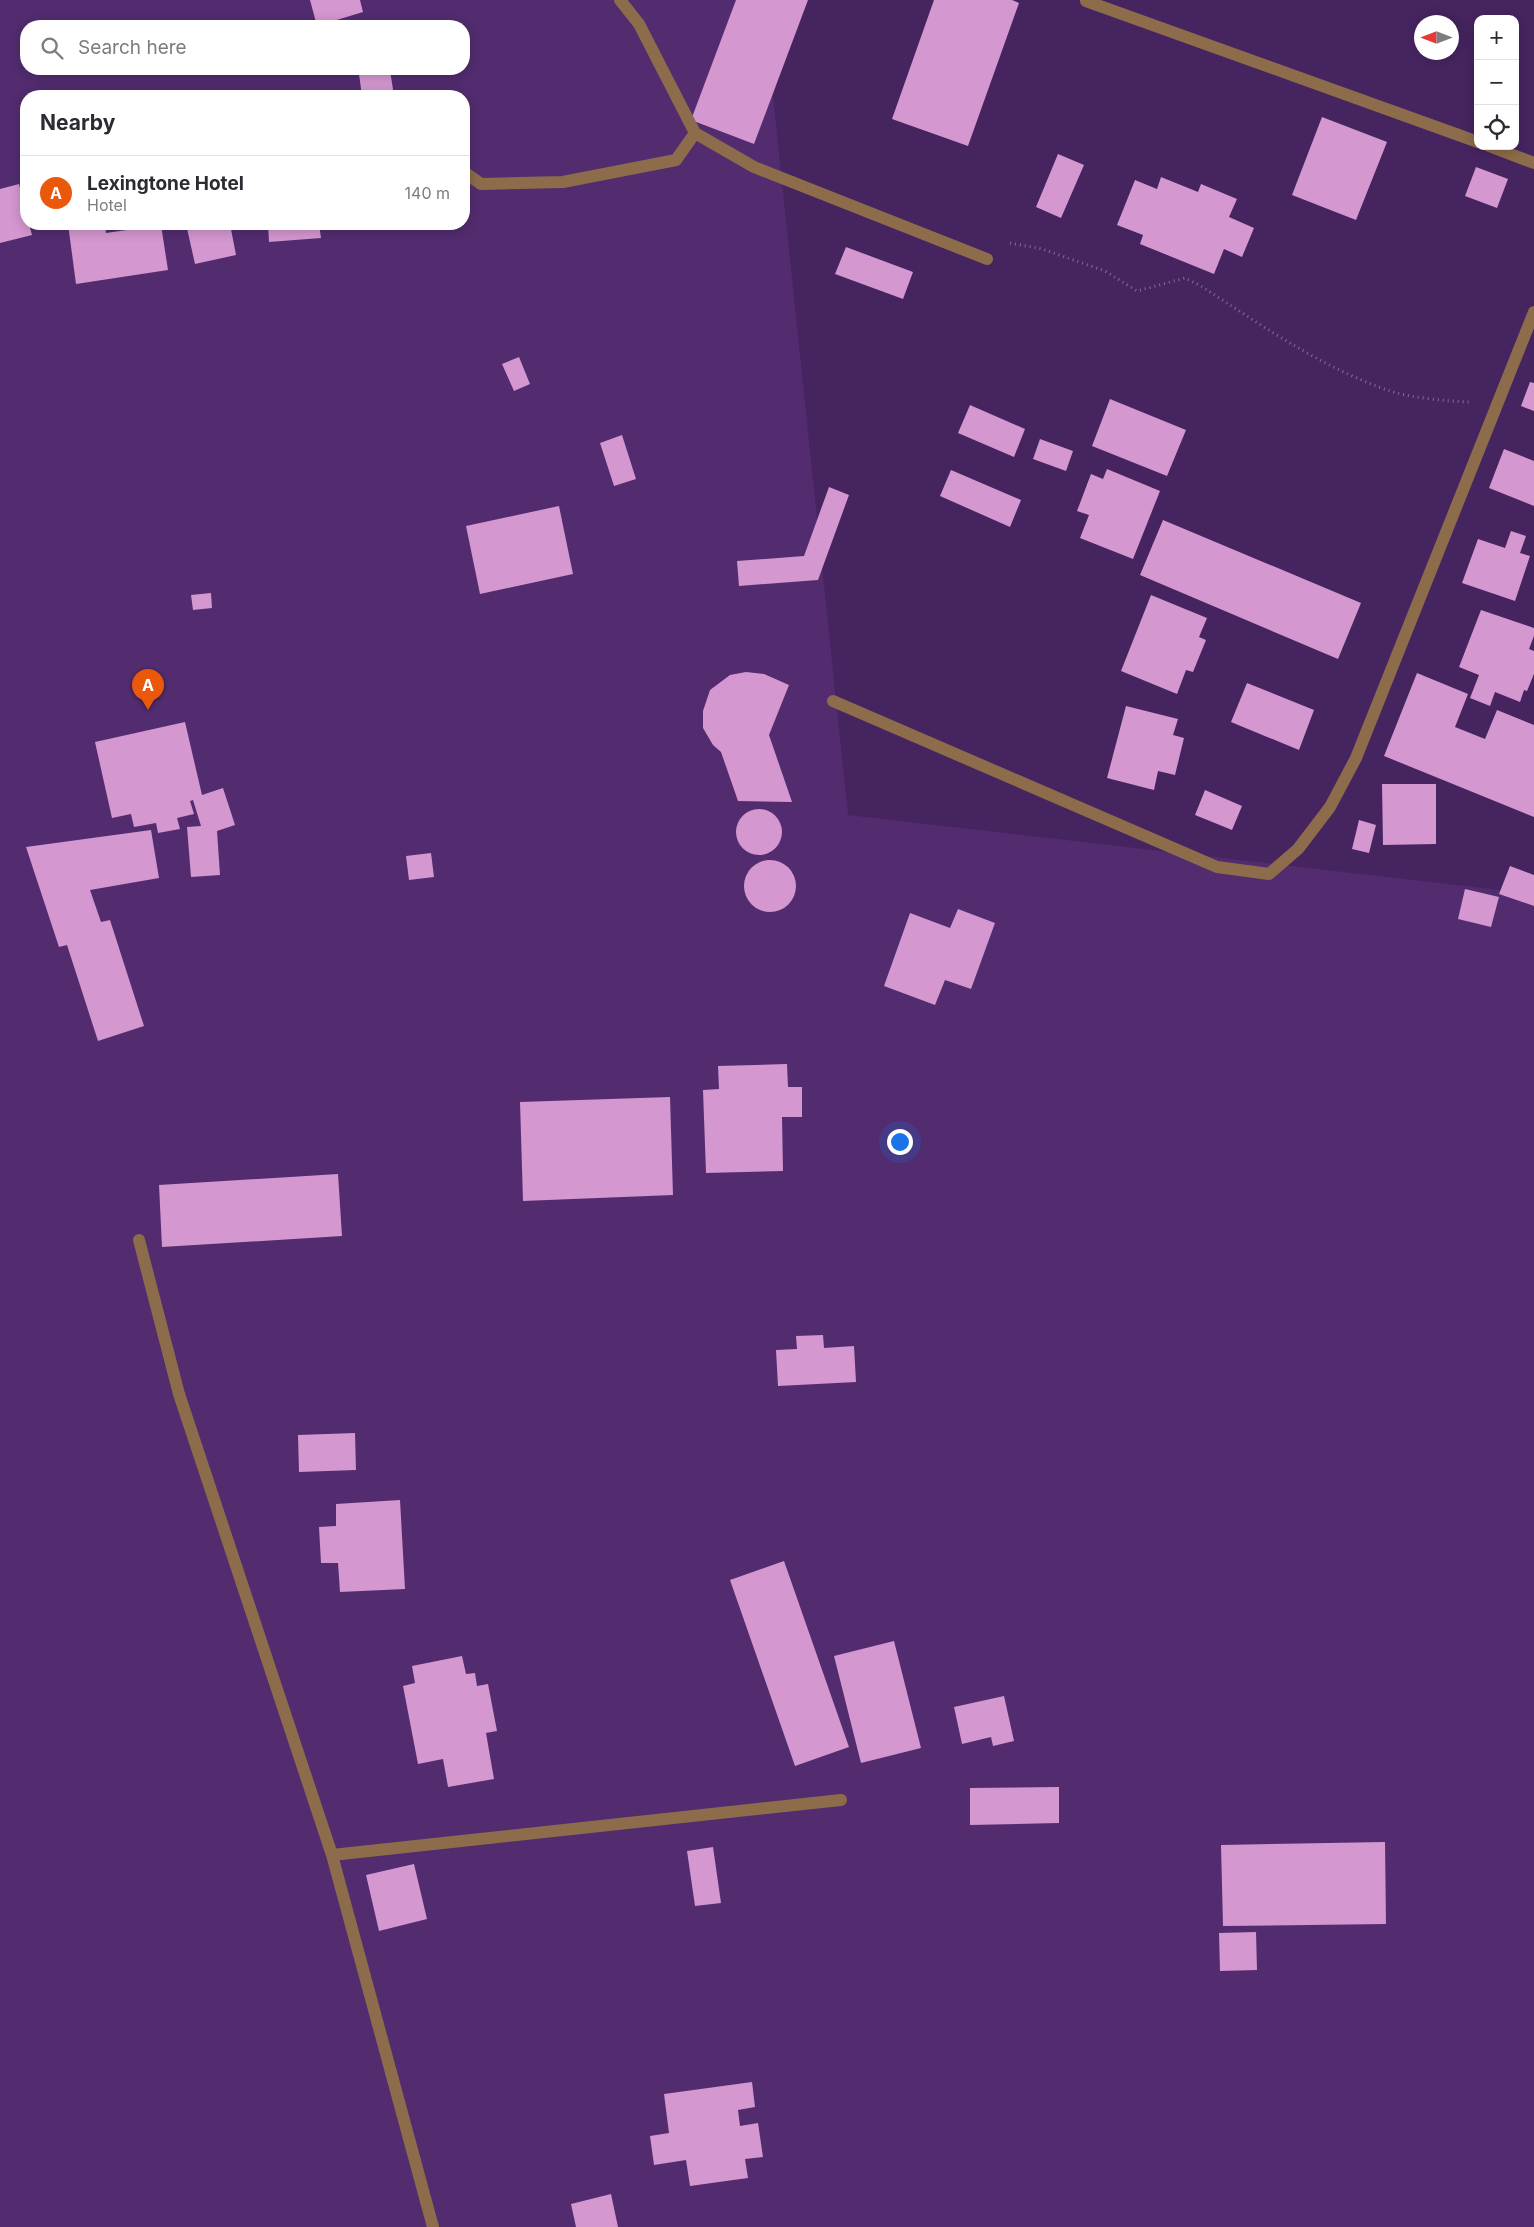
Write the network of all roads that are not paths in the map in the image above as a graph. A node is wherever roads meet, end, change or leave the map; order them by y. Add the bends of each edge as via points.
1 (620, 0) edge
2 (1086, 1) dead end
3 (695, 133) junction
4 (1474, 141) edge
5 (1500, 150) edge
6 (1534, 162) edge
7 (470, 176) edge
8 (987, 259) dead end
9 (1534, 312) edge
10 (833, 701) dead end
11 (139, 1240) dead end
12 (841, 1800) dead end
13 (332, 1856) junction
14 (433, 2227) edge

1 - 3 street via 639,24
2 - 4 street
3 - 7 street via 676,160 564,182 481,184
3 - 8 street via 754,166
5 - 6 street
9 - 10 street via 1356,758 1330,807 1298,849 1269,874 1217,867
11 - 13 street via 179,1394
12 - 13 street
13 - 14 street

